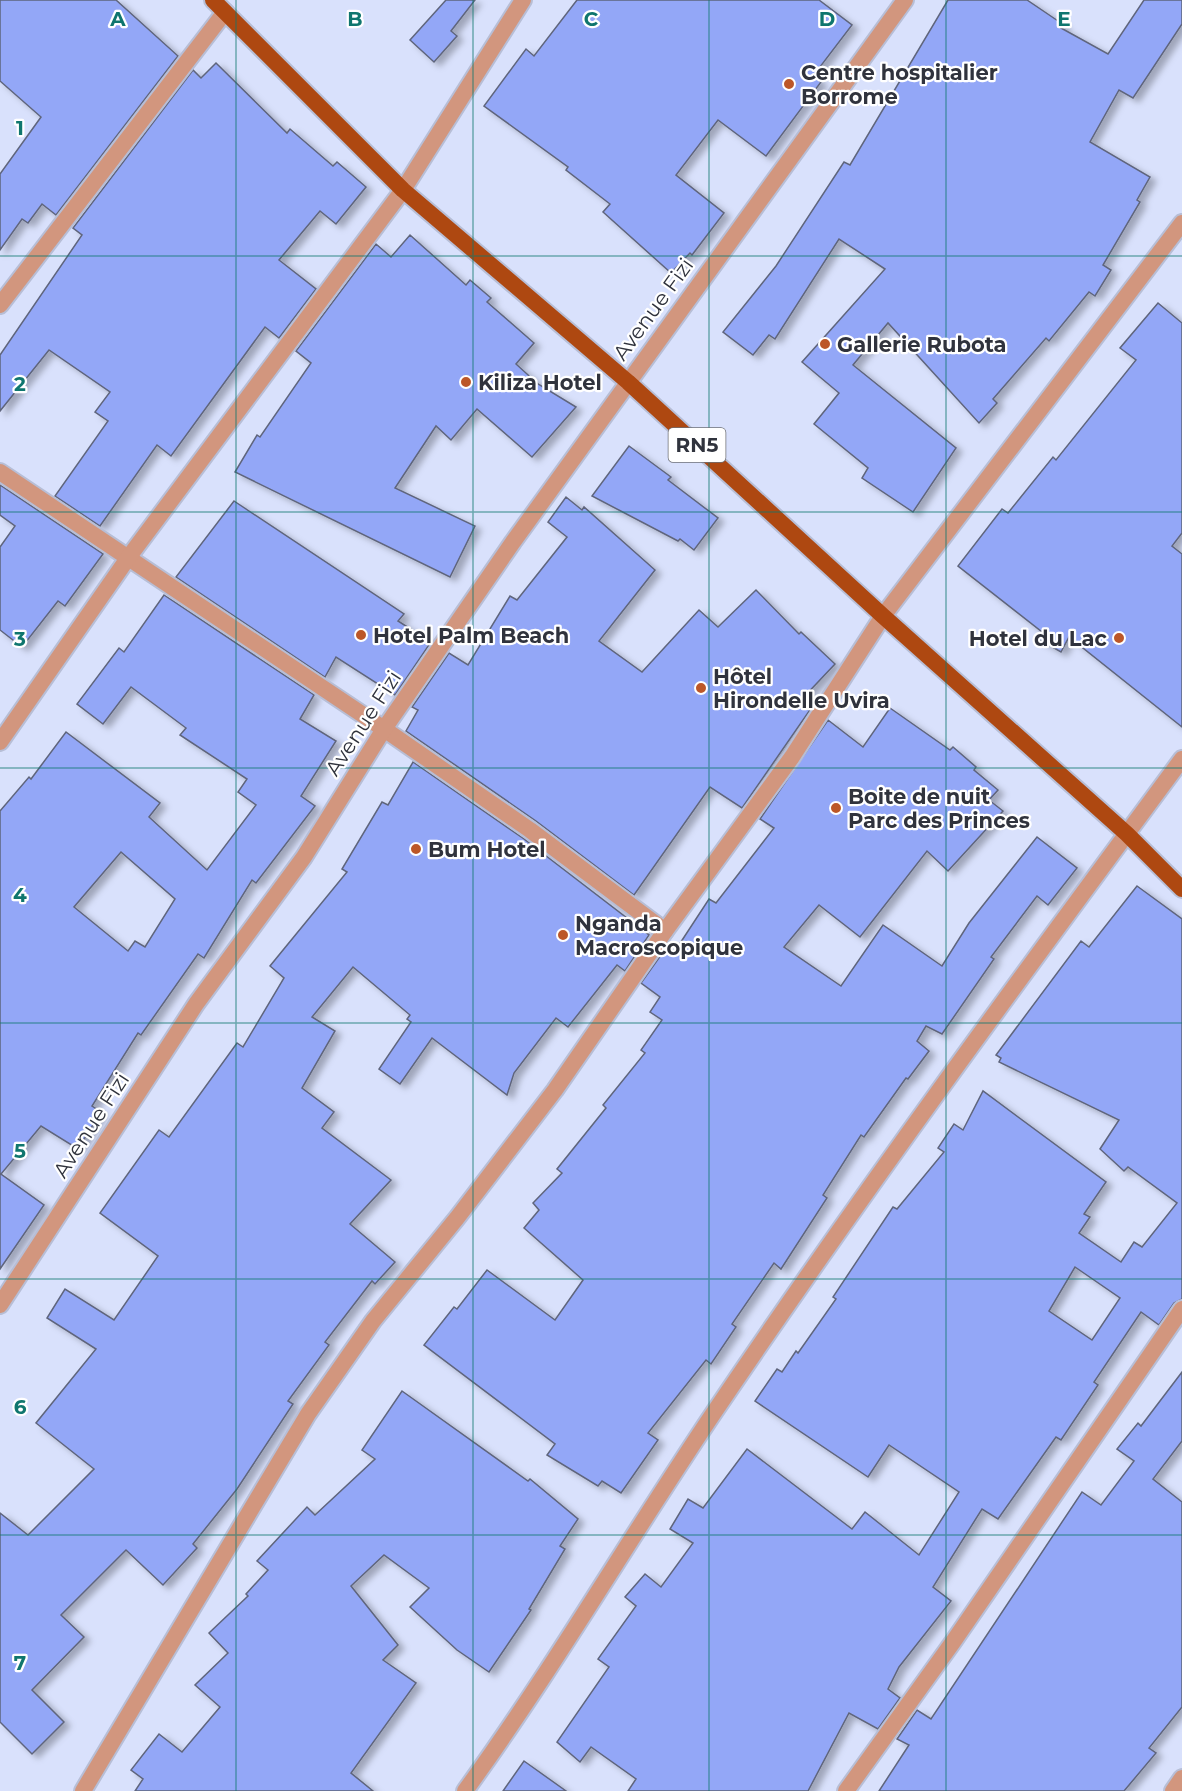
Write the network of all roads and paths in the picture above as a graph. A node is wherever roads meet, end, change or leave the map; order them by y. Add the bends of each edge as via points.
1 (213, 0) edge
2 (523, 0) edge
3 (905, 0) edge
4 (225, 12) junction
5 (403, 190) junction
6 (1182, 223) edge
7 (0, 305) edge
8 (628, 382) junction
9 (0, 472) edge
10 (128, 558) junction
11 (883, 616) junction
12 (384, 729) junction
13 (0, 742) edge
14 (1182, 759) edge
15 (1127, 834) junction
16 (1182, 889) edge
17 (665, 931) junction
18 (0, 1305) edge
19 (1182, 1310) edge
20 (1182, 1778) edge
21 (83, 1791) edge
22 (465, 1791) edge
23 (846, 1791) edge
24 (1173, 1791) edge

1 - 4 highway, RN5
2 - 5 street
3 - 8 street, Avenue Fizi
4 - 5 highway, RN5
4 - 7 street
5 - 8 highway, RN5
5 - 10 street
6 - 11 street
8 - 11 highway, RN5
8 - 12 street, Avenue Fizi
9 - 10 street
10 - 12 street
10 - 13 street
11 - 15 highway, RN5
11 - 17 street via 792,757
12 - 17 street via 530,830
12 - 18 street, Avenue Fizi via 304,857 196,1004
14 - 15 street
15 - 16 highway, RN5
15 - 22 street via 714,1412
17 - 21 street via 555,1090 458,1218 373,1321 308,1414
19 - 23 street
20 - 24 street

